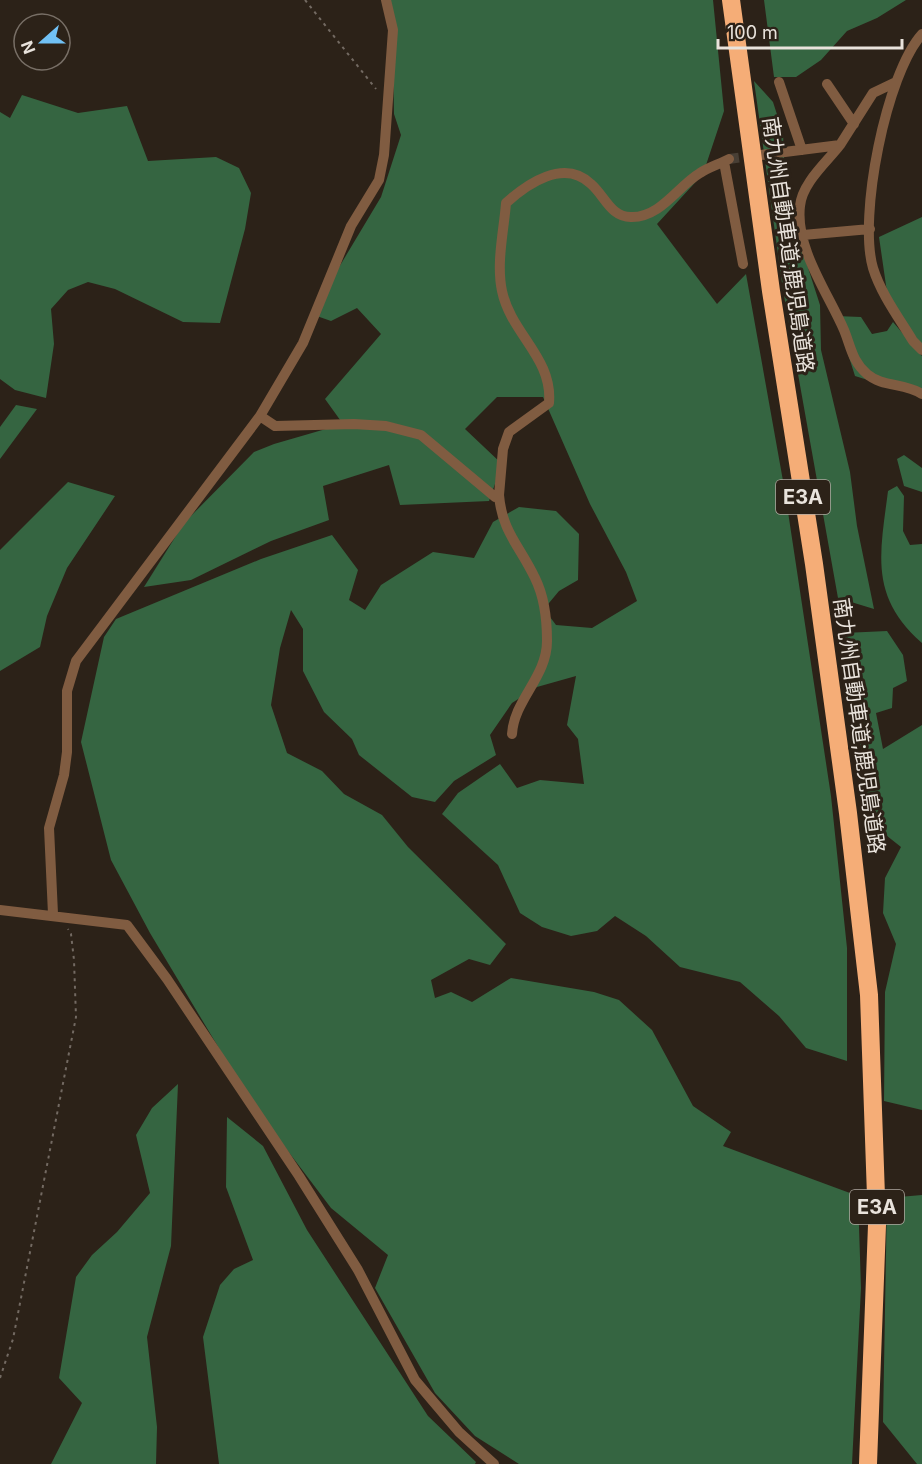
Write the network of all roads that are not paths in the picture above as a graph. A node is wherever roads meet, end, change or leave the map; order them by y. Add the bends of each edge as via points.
1 (386, 0) edge
2 (731, 0) edge
3 (922, 34) edge
4 (779, 82) dead end
5 (896, 82) junction
6 (827, 84) dead end
7 (854, 124) junction
8 (840, 145) junction
9 (802, 150) junction
10 (761, 155) tunnel mouth
11 (870, 229) junction
12 (803, 234) junction
13 (744, 264) dead end
14 (922, 350) edge
15 (922, 394) edge
16 (260, 416) junction
17 (499, 495) junction
18 (512, 734) dead end
19 (0, 910) edge
20 (55, 914) junction
21 (494, 1464) edge
22 (868, 1464) edge

1 - 16 street via 393,30 379,180 351,226 303,344
2 - 22 highway, 南九州自動車道;鹿児島道路 / E3A via 849,813 869,995 877,1225
3 - 5 street via 909,51
4 - 9 street
5 - 7 street via 873,93
5 - 11 street via 879,139
6 - 7 street
7 - 8 street
8 - 9 street
8 - 12 street via 807,188 800,205
9 - 10 street
11 - 12 street
11 - 14 street via 873,267 913,341
12 - 15 street via 814,271 844,331 854,361 876,381
13 - 17 street via 726,160 699,173 651,214 633,218 610,208 591,183 575,175 553,174 528,183 506,203 502,291 518,331 541,360 550,390 549,403 509,432 503,449
16 - 17 street via 274,426 354,424 386,426 421,435 495,497
16 - 20 street via 76,661 67,691 64,775 49,828
17 - 18 street via 508,535 542,594 547,642 542,670 513,720
19 - 20 street
20 - 21 street via 127,925 305,1185 358,1270 415,1380 459,1432

